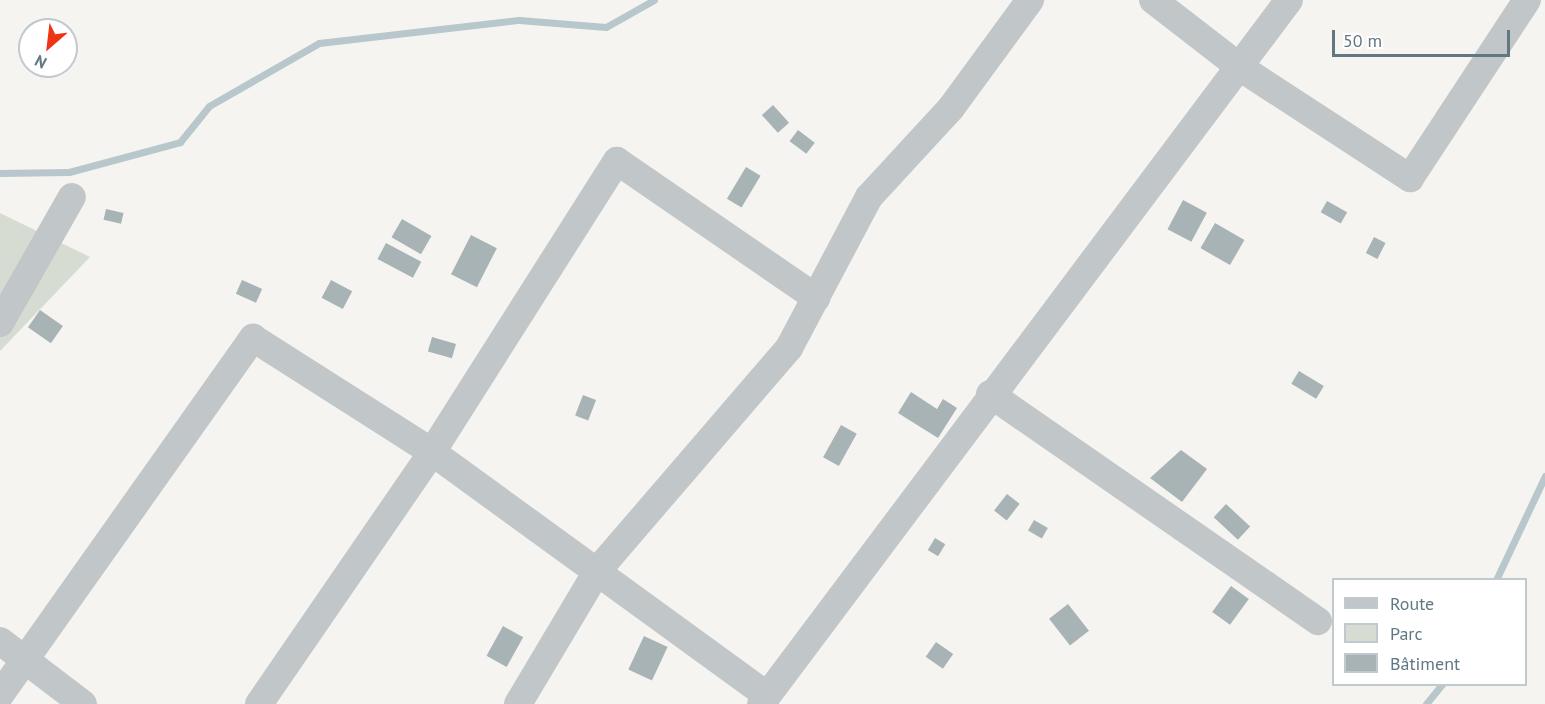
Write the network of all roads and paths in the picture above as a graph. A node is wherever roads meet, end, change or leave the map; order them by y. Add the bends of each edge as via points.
1 (1030, 0) edge
2 (1152, 0) edge
3 (1289, 0) edge
4 (1527, 0) edge
5 (1241, 68) junction
6 (72, 197) dead end
7 (816, 298) junction
8 (0, 323) edge
9 (990, 394) junction
10 (432, 452) junction
11 (598, 570) junction
12 (1318, 621) dead end
13 (11, 649) edge
14 (0, 695) edge
15 (764, 699) edge
16 (83, 704) edge
17 (259, 704) edge
18 (518, 704) edge

1 - 7 street via 951,108 869,196
2 - 5 street
3 - 5 street
4 - 5 street via 1410,178
5 - 9 street
6 - 8 street
7 - 10 street via 617,161
7 - 11 street via 789,348
9 - 12 street
9 - 15 street
10 - 11 street
10 - 13 street via 253,338
10 - 17 street
11 - 15 street
11 - 18 street
13 - 14 street
13 - 16 street

